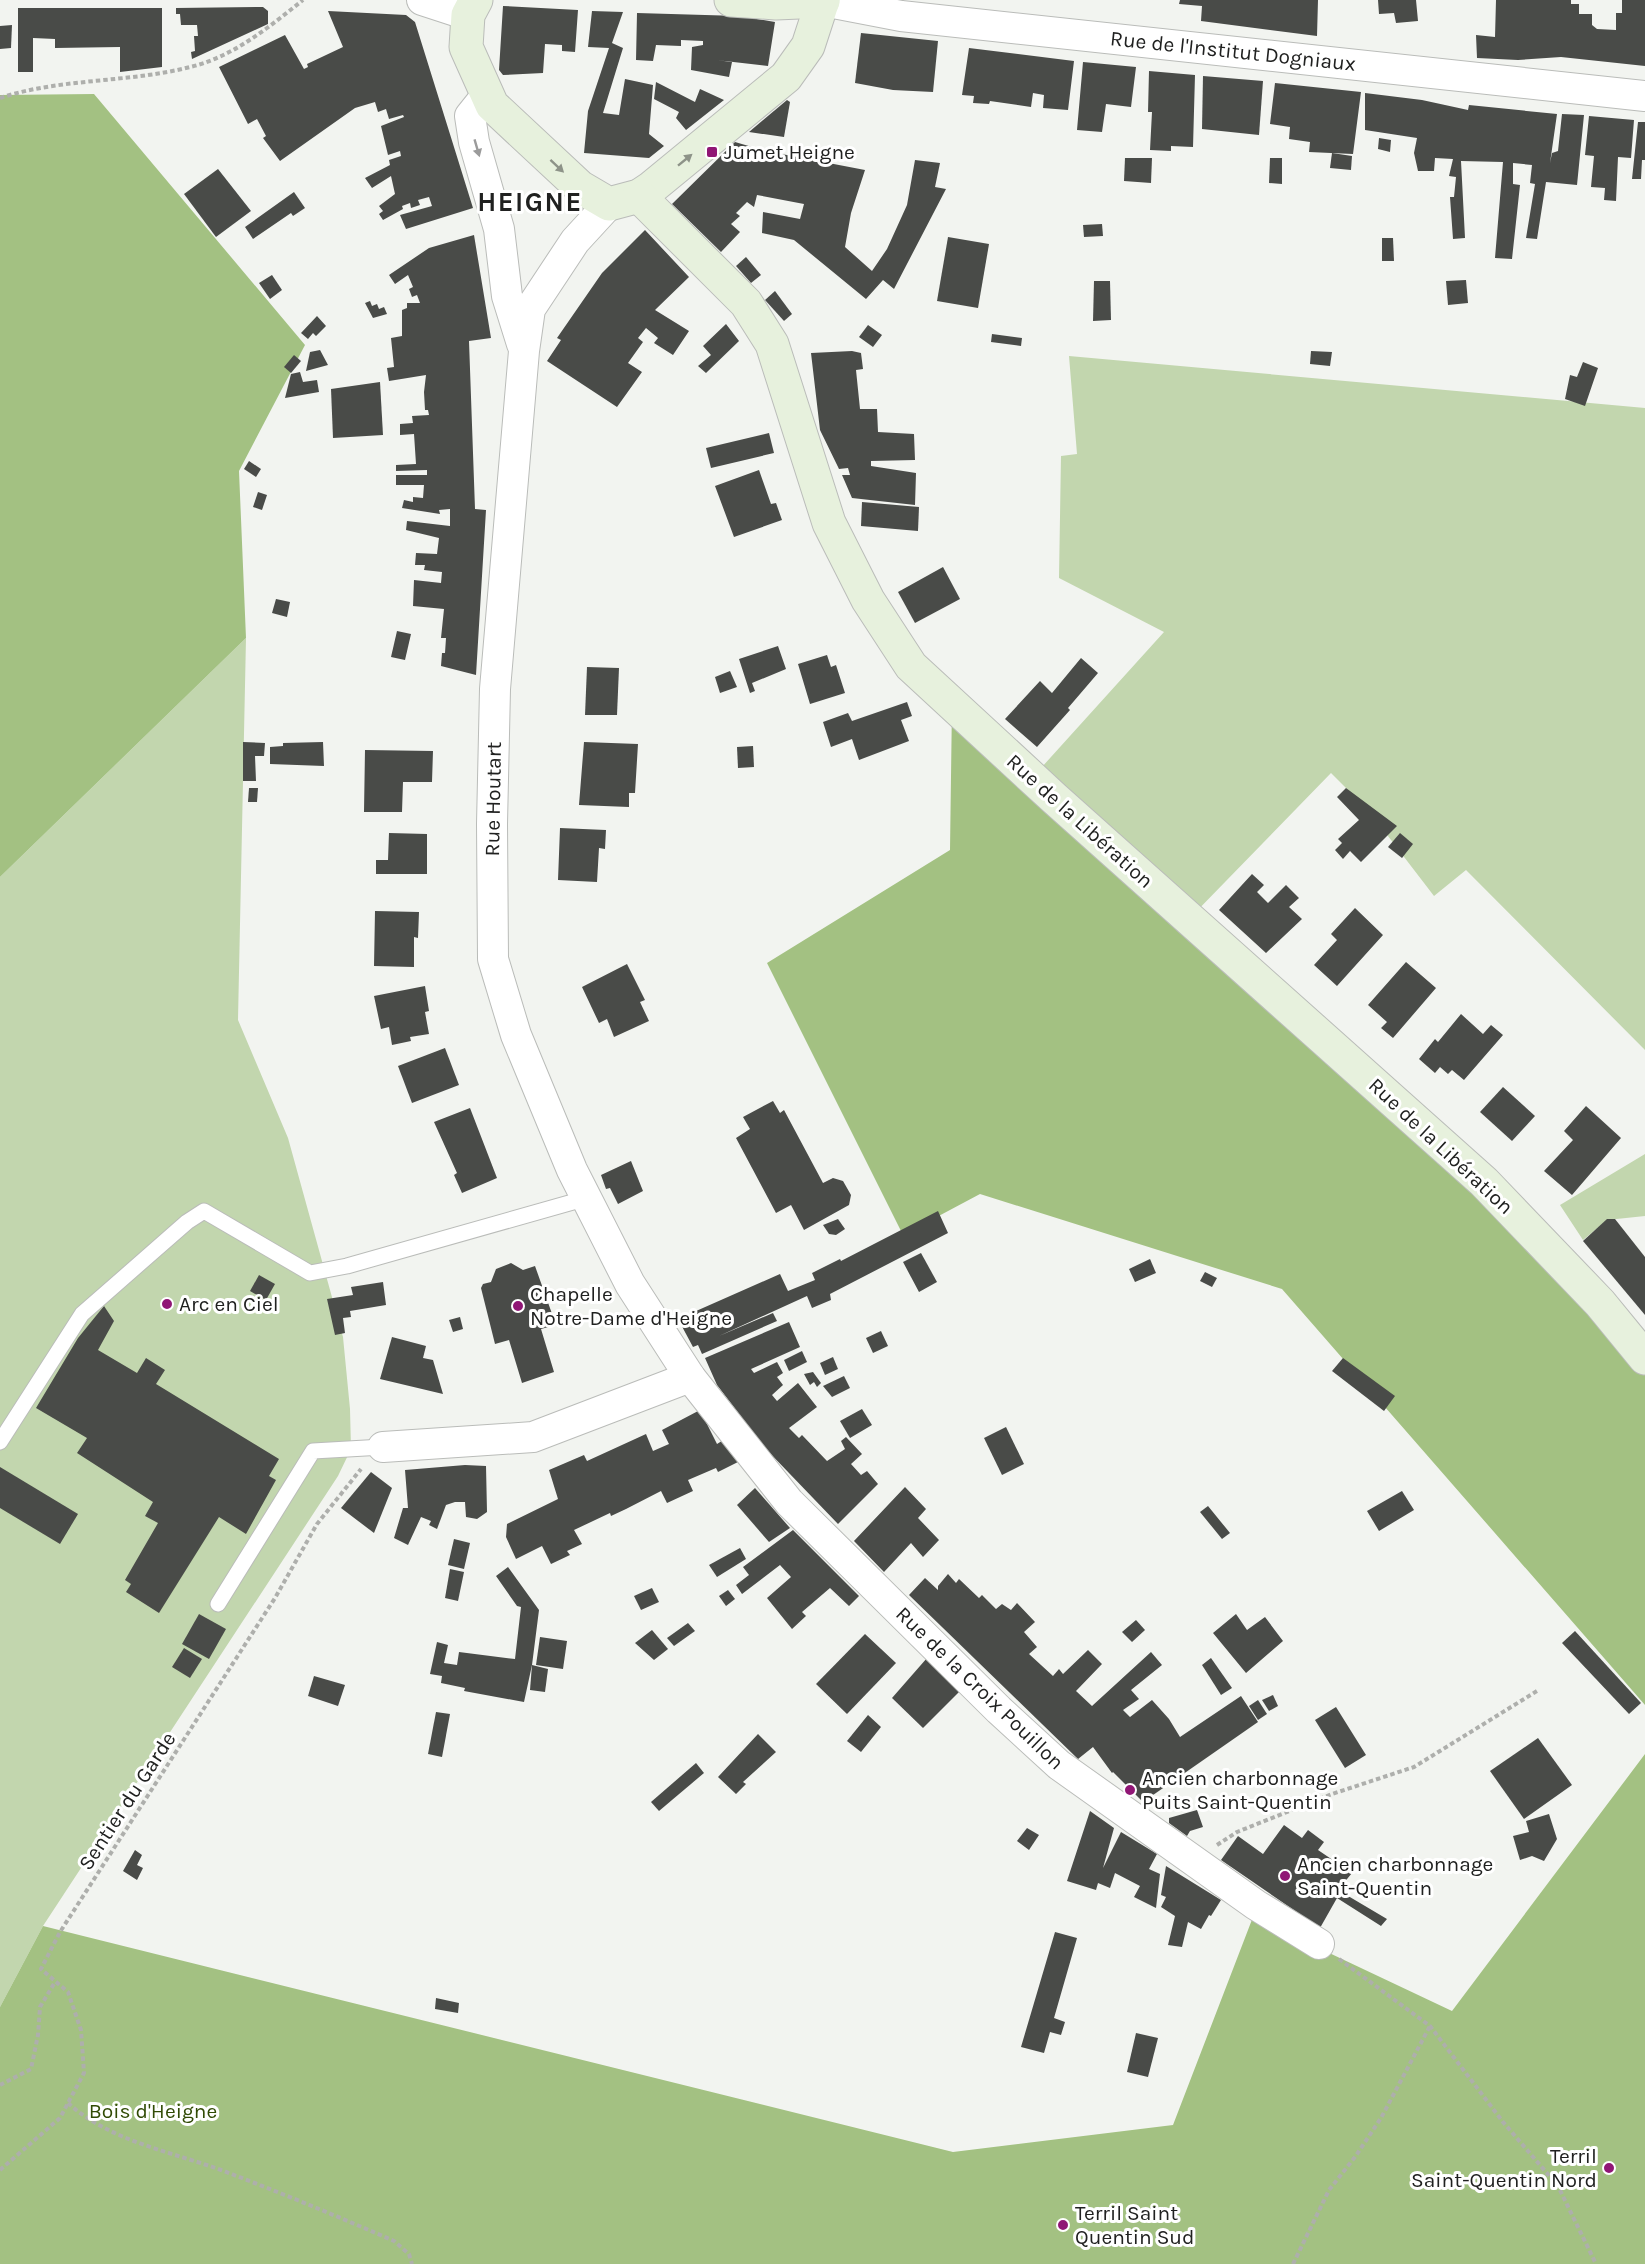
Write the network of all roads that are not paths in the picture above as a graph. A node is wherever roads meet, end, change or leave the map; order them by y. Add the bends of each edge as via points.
1 (422, 0) edge
2 (731, 0) edge
3 (823, 0) edge
4 (776, 3) junction
5 (472, 8) edge
6 (786, 77) junction
7 (486, 96) junction
8 (1645, 96) edge
9 (624, 200) junction
10 (524, 351) junction
11 (586, 1198) junction
12 (1645, 1359) edge
13 (690, 1377) junction
14 (0, 1442) edge
15 (383, 1447) joint
16 (218, 1605) dead end
17 (1319, 1944) road end

1 - 5 street
2 - 4 street
3 - 4 street
3 - 6 street via 808,46
3 - 8 street, Rue de l'Institut Dogniaux via 901,16
4 - 6 street via 788,21 797,48
5 - 7 street via 466,47
9 -> 6 street
7 -> 9 street, Rue de la Libération via 580,187
7 -> 10 street via 470,116 499,229 507,296
9 - 10 street, Rue Houtart via 575,241 530,309
9 - 12 street, Rue de la Libération via 746,303 772,345 829,523 868,600 911,666 1484,1182 1600,1303
10 - 11 street, Rue Houtart via 495,688 493,959 516,1035
11 - 13 street, Rue Houtart via 630,1284
11 - 14 lane via 310,1273 204,1211 82,1314
13 - 15 street via 533,1437
13 - 17 street, Rue de la Croix Pouillon via 789,1502 1059,1765
15 - 16 lane via 312,1451

